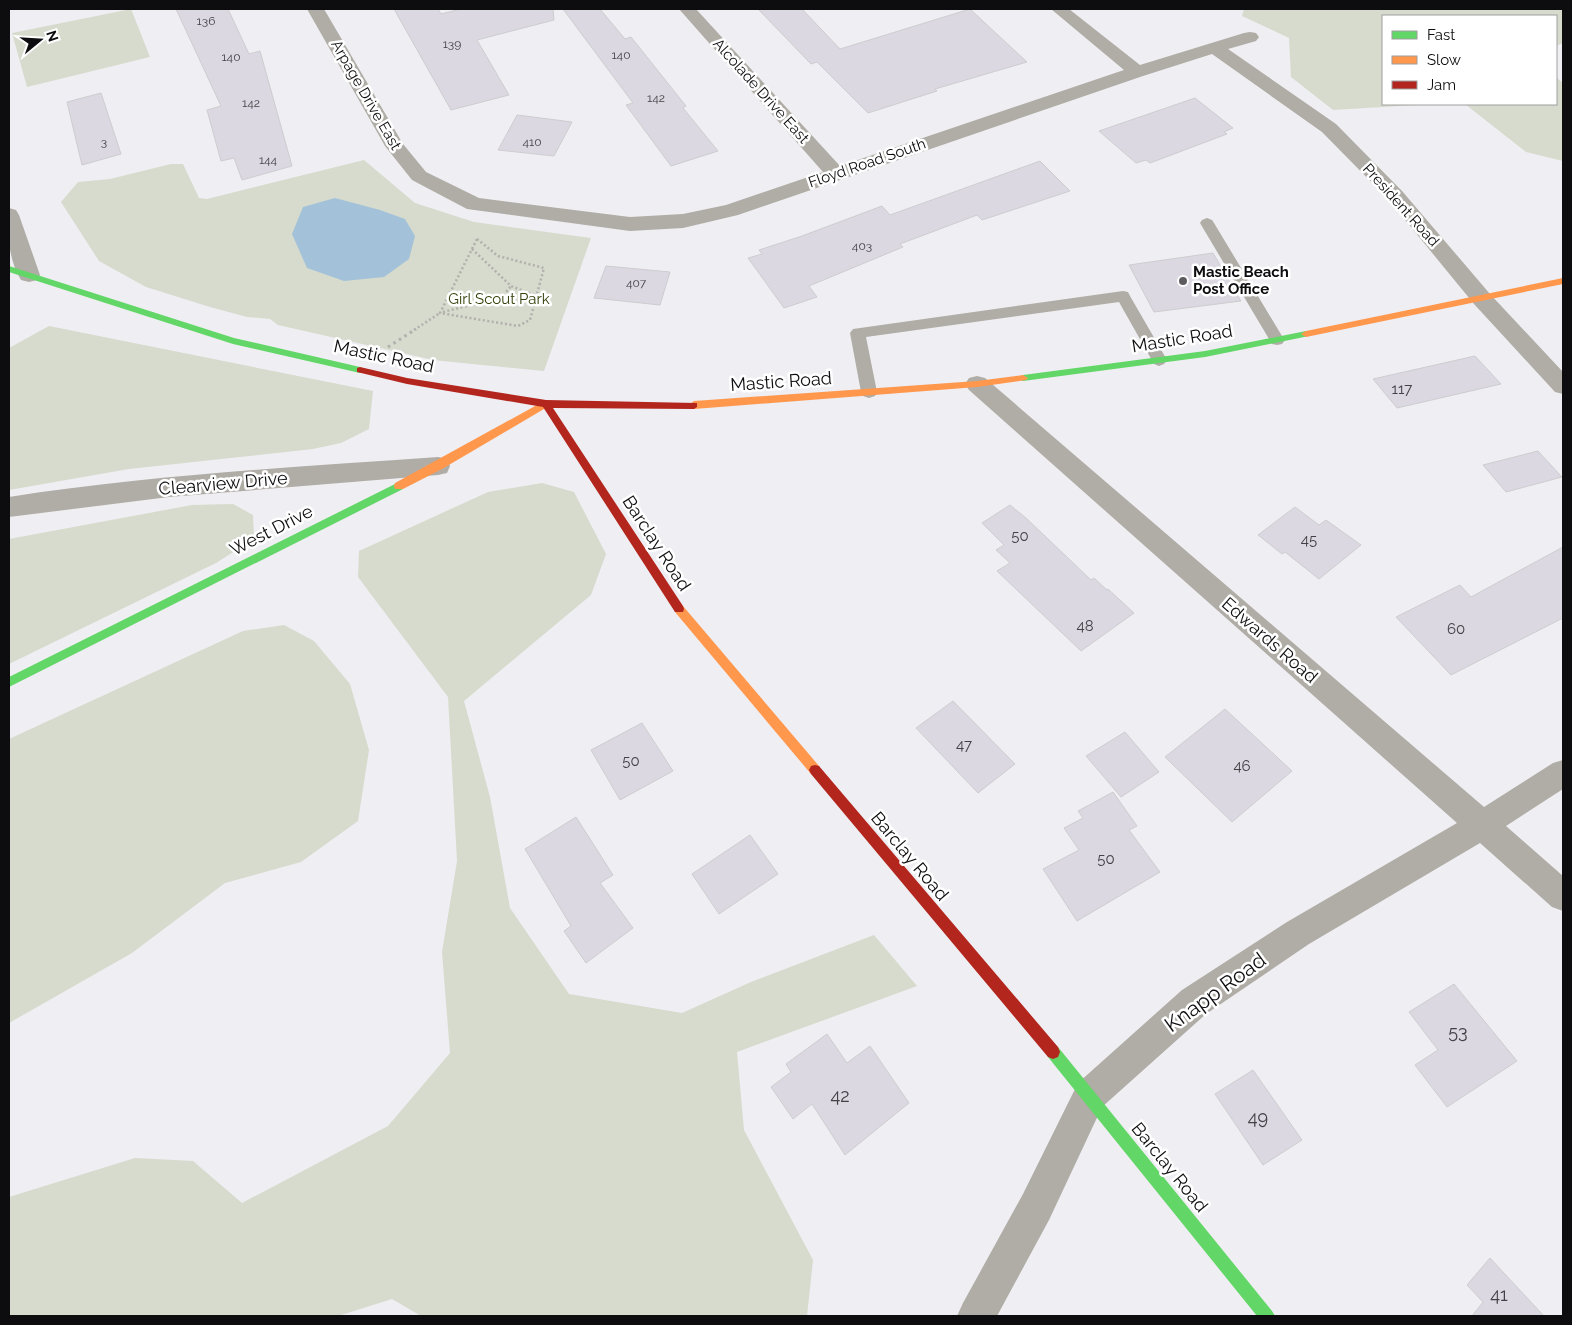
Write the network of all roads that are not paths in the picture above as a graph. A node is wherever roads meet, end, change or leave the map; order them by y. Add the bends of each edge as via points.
1 (316, 9) edge
2 (687, 9) edge
3 (1059, 9) edge
4 (1250, 37) dead end
5 (1216, 49) junction
6 (1137, 72) junction
7 (836, 174) junction
8 (474, 204) joint
9 (9, 215) edge
10 (1207, 223) dead end
11 (9, 269) edge
12 (29, 274) junction
13 (1563, 281) edge
14 (1482, 299) junction
15 (1277, 340) junction
16 (1159, 360) junction
17 (977, 384) junction
18 (1563, 386) edge
19 (869, 392) junction
20 (546, 404) junction
21 (438, 466) junction
22 (9, 507) edge
23 (9, 682) edge
24 (1563, 773) edge
25 (1482, 825) junction
26 (1563, 896) edge
27 (1090, 1096) junction
28 (976, 1316) edge
29 (1267, 1316) edge

1 - 8 street, Arpage Drive East via 394,146 419,176
2 - 7 street, Alcolade Drive East
3 - 6 street
4 - 5 street, Floyd Road South
5 - 6 street, Floyd Road South
5 - 14 street, President Road via 1330,128 1395,195
6 - 7 street, Floyd Road South
7 - 8 street, Floyd Road South via 731,210 683,221 630,224
9 - 12 street
10 - 15 lane
11 - 12 main road, Mastic Road
12 - 20 main road, Mastic Road via 233,341 407,380
13 - 14 main road, Mastic Road
14 - 15 main road, Mastic Road
14 - 18 street, President Road
15 - 16 main road, Mastic Road
16 - 17 main road, Mastic Road
16 - 19 lane via 1124,296 858,333
17 - 19 main road, Mastic Road
17 - 25 street, Edwards Road
19 - 20 main road, Mastic Road via 690,405
20 - 21 main road, West Drive
20 - 27 main road, Barclay Road via 684,615
21 - 22 street, Clearview Drive via 175,486
21 - 23 main road, West Drive
24 - 25 street, Knapp Road
25 - 26 street, Edwards Road
25 - 27 street, Knapp Road via 1298,933 1194,1002
27 - 28 street, Knapp Road via 1036,1207
27 - 29 main road, Barclay Road

